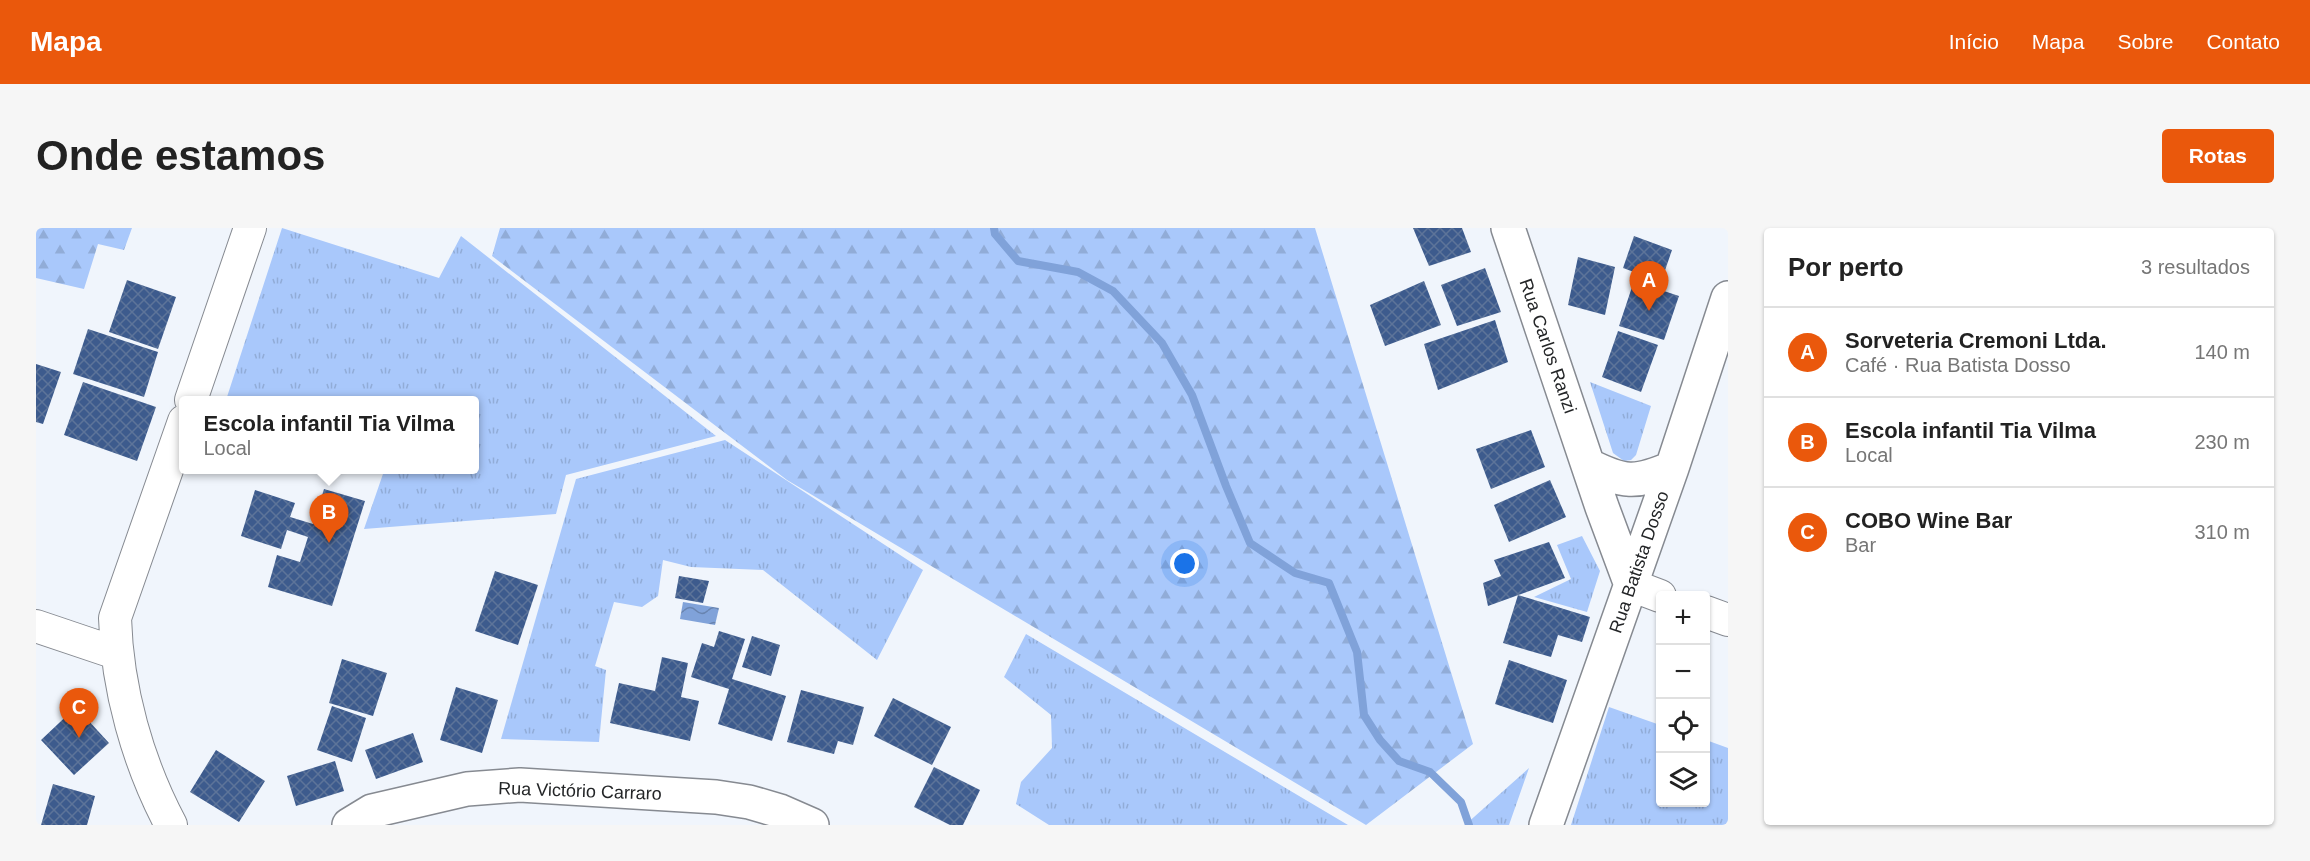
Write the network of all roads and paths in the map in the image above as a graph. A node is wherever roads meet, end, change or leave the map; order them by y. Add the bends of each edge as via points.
1 (250, 228) edge
2 (1508, 228) edge
3 (1728, 298) edge
4 (191, 396) edge
5 (179, 433) edge
6 (1588, 465) junction
7 (1672, 468) junction
8 (1646, 590) edge
9 (1710, 613) edge
10 (1728, 620) edge
11 (36, 626) edge
12 (116, 653) junction
13 (171, 825) edge
14 (350, 825) edge
15 (812, 825) edge
16 (1546, 825) edge

1 - 4 street
2 - 6 main road, Rua Carlos Ranzi
3 - 7 main road, Rua Batista Dosso
5 - 12 street via 115,618
6 - 7 main road via 1630,480 1647,479
6 - 8 main road, Rua Carlos Ranzi
7 - 8 main road, Rua Batista Dosso
8 - 16 main road, Rua Batista Dosso
9 - 10 street
11 - 12 street
12 - 13 street via 132,726 150,782
14 - 15 main road, Rua Victório Carraro via 372,811 467,789 520,784 716,797 780,811

